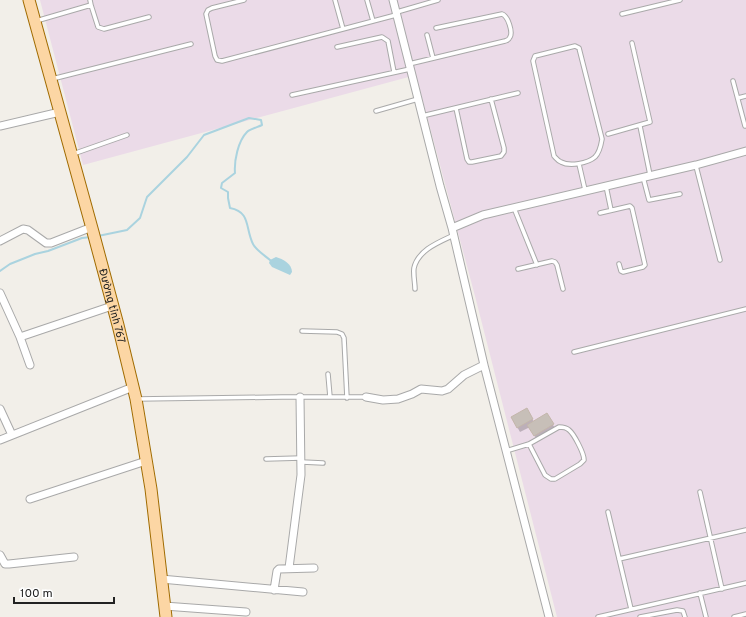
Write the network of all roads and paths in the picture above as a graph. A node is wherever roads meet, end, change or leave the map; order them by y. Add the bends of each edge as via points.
1 (29, 0) edge
2 (90, 0) edge
3 (244, 0) edge
4 (335, 0) edge
5 (367, 0) edge
6 (393, 0) edge
7 (438, 0) edge
8 (680, 0) edge
9 (91, 5) junction
10 (396, 13) junction
11 (622, 14) dead end
12 (149, 17) dead end
13 (35, 21) junction
14 (373, 21) junction
15 (436, 28) dead end
16 (342, 29) junction
17 (427, 35) dead end
18 (632, 43) dead end
19 (191, 44) dead end
20 (337, 47) dead end
21 (433, 58) junction
22 (410, 66) junction
23 (394, 72) junction
24 (51, 80) junction
25 (733, 81) dead end
26 (518, 93) dead end
27 (292, 96) dead end
28 (746, 96) edge
29 (738, 98) junction
30 (418, 99) junction
31 (491, 99) junction
32 (456, 108) junction
33 (376, 111) dead end
34 (60, 112) junction
35 (422, 116) junction
36 (0, 126) edge
37 (640, 126) junction
38 (745, 126) dead end
39 (608, 134) dead end
40 (127, 135) dead end
41 (746, 151) edge
42 (72, 154) junction
43 (579, 164) junction
44 (696, 165) junction
45 (647, 176) junction
46 (606, 186) junction
47 (585, 190) junction
48 (680, 194) dead end
49 (514, 208) junction
50 (611, 210) junction
51 (600, 213) dead end
52 (453, 232) junction
53 (93, 233) junction
54 (0, 241) edge
55 (720, 260) dead end
56 (619, 264) dead end
57 (537, 265) junction
58 (518, 269) dead end
59 (563, 289) dead end
60 (415, 290) dead end
61 (0, 293) edge
62 (112, 306) junction
63 (746, 309) edge
64 (302, 331) dead end
65 (20, 337) junction
66 (574, 352) dead end
67 (30, 365) dead end
68 (484, 365) junction
69 (328, 374) dead end
70 (133, 387) junction
71 (300, 397) junction
72 (366, 397) joint
73 (330, 398) junction
74 (346, 398) junction
75 (136, 399) junction
76 (0, 409) edge
77 (12, 435) junction
78 (0, 440) edge
79 (529, 444) junction
80 (506, 451) junction
81 (266, 459) dead end
82 (302, 460) junction
83 (146, 461) junction
84 (322, 463) dead end
85 (700, 492) dead end
86 (30, 499) dead end
87 (608, 512) dead end
88 (746, 530) edge
89 (710, 538) junction
90 (0, 555) edge
91 (74, 557) dead end
92 (619, 558) junction
93 (289, 568) junction
94 (314, 568) dead end
95 (161, 579) junction
96 (746, 583) edge
97 (722, 589) junction
98 (274, 590) junction
99 (303, 592) dead end
100 (700, 593) junction
101 (639, 607) junction
102 (630, 609) junction
103 (165, 611) edge
104 (246, 612) dead end
105 (746, 614) edge
106 (549, 617) edge
107 (598, 617) edge
108 (640, 617) edge
109 (685, 617) edge
110 (706, 617) edge
111 (734, 617) edge

1 - 13 main road, Đường tỉnh 767
2 - 9 lane
3 - 16 lane via 212,8 206,14 217,60 222,61
4 - 16 lane
5 - 14 lane
6 - 10 street
7 - 10 lane
8 - 11 lane
9 - 12 lane via 101,29
9 - 13 lane
10 - 14 lane
10 - 22 street
13 - 24 main road, Đường tỉnh 767
14 - 16 lane
15 - 21 lane via 502,14 507,18 511,35 510,39 505,41
17 - 21 lane
18 - 37 lane via 650,121
19 - 24 lane
20 - 23 lane via 386,38
21 - 22 lane
22 - 23 lane
22 - 30 street
23 - 27 lane
24 - 34 main road, Đường tỉnh 767
25 - 29 lane
26 - 31 lane
28 - 29 lane
29 - 38 lane
30 - 33 lane
30 - 35 street
31 - 32 lane
31 - 32 lane via 504,148 501,156 469,162
32 - 35 lane
34 - 36 street
34 - 42 main road, Đường tỉnh 767
35 - 52 street
37 - 39 lane
37 - 45 lane
40 - 42 lane
41 - 44 street
42 - 53 main road, Đường tỉnh 767
43 - 43 lane via 595,157 602,139 579,48 575,46 535,56 533,61 554,156 562,163
43 - 47 lane
44 - 45 street
44 - 55 lane
45 - 46 street
45 - 48 lane via 648,199
46 - 47 street
46 - 50 lane
47 - 49 street
49 - 52 street via 483,215
49 - 57 lane
50 - 51 lane
50 - 56 lane via 630,206 632,208 645,262 643,266 623,272
52 - 60 lane via 420,255 414,268
52 - 68 street
53 - 54 street via 46,243 23,229
53 - 62 main road, Đường tỉnh 767
57 - 58 lane
57 - 59 lane via 555,262
61 - 65 street
62 - 65 street
62 - 70 main road, Đường tỉnh 767
63 - 66 lane
64 - 74 lane via 342,334
65 - 67 street
68 - 72 street via 464,375 442,391 421,389 412,394 383,400
68 - 80 street
69 - 73 lane
70 - 75 main road, Đường tỉnh 767
70 - 77 street
71 - 73 lane
71 - 75 lane
71 - 82 street
72 - 74 lane
73 - 74 lane
75 - 83 main road, Đường tỉnh 767
76 - 77 street
77 - 78 street
79 - 79 lane via 545,475 550,479 555,479 584,460 571,432 564,427 559,427
79 - 80 lane
80 - 106 street
81 - 82 lane
82 - 84 lane
82 - 93 street
83 - 86 street
83 - 95 main road, Đường tỉnh 767
85 - 89 lane
87 - 92 lane
88 - 89 lane
89 - 92 lane
89 - 97 lane
90 - 91 street via 5,564
92 - 102 lane
93 - 94 street
93 - 98 street via 277,571
95 - 98 street
95 - 103 main road, Đường tỉnh 767
96 - 97 lane
97 - 100 lane
98 - 99 street
100 - 101 lane
100 - 110 lane
101 - 102 lane
101 - 108 lane
102 - 107 lane
103 - 104 street
105 - 111 lane
108 - 109 lane via 676,610 683,611

